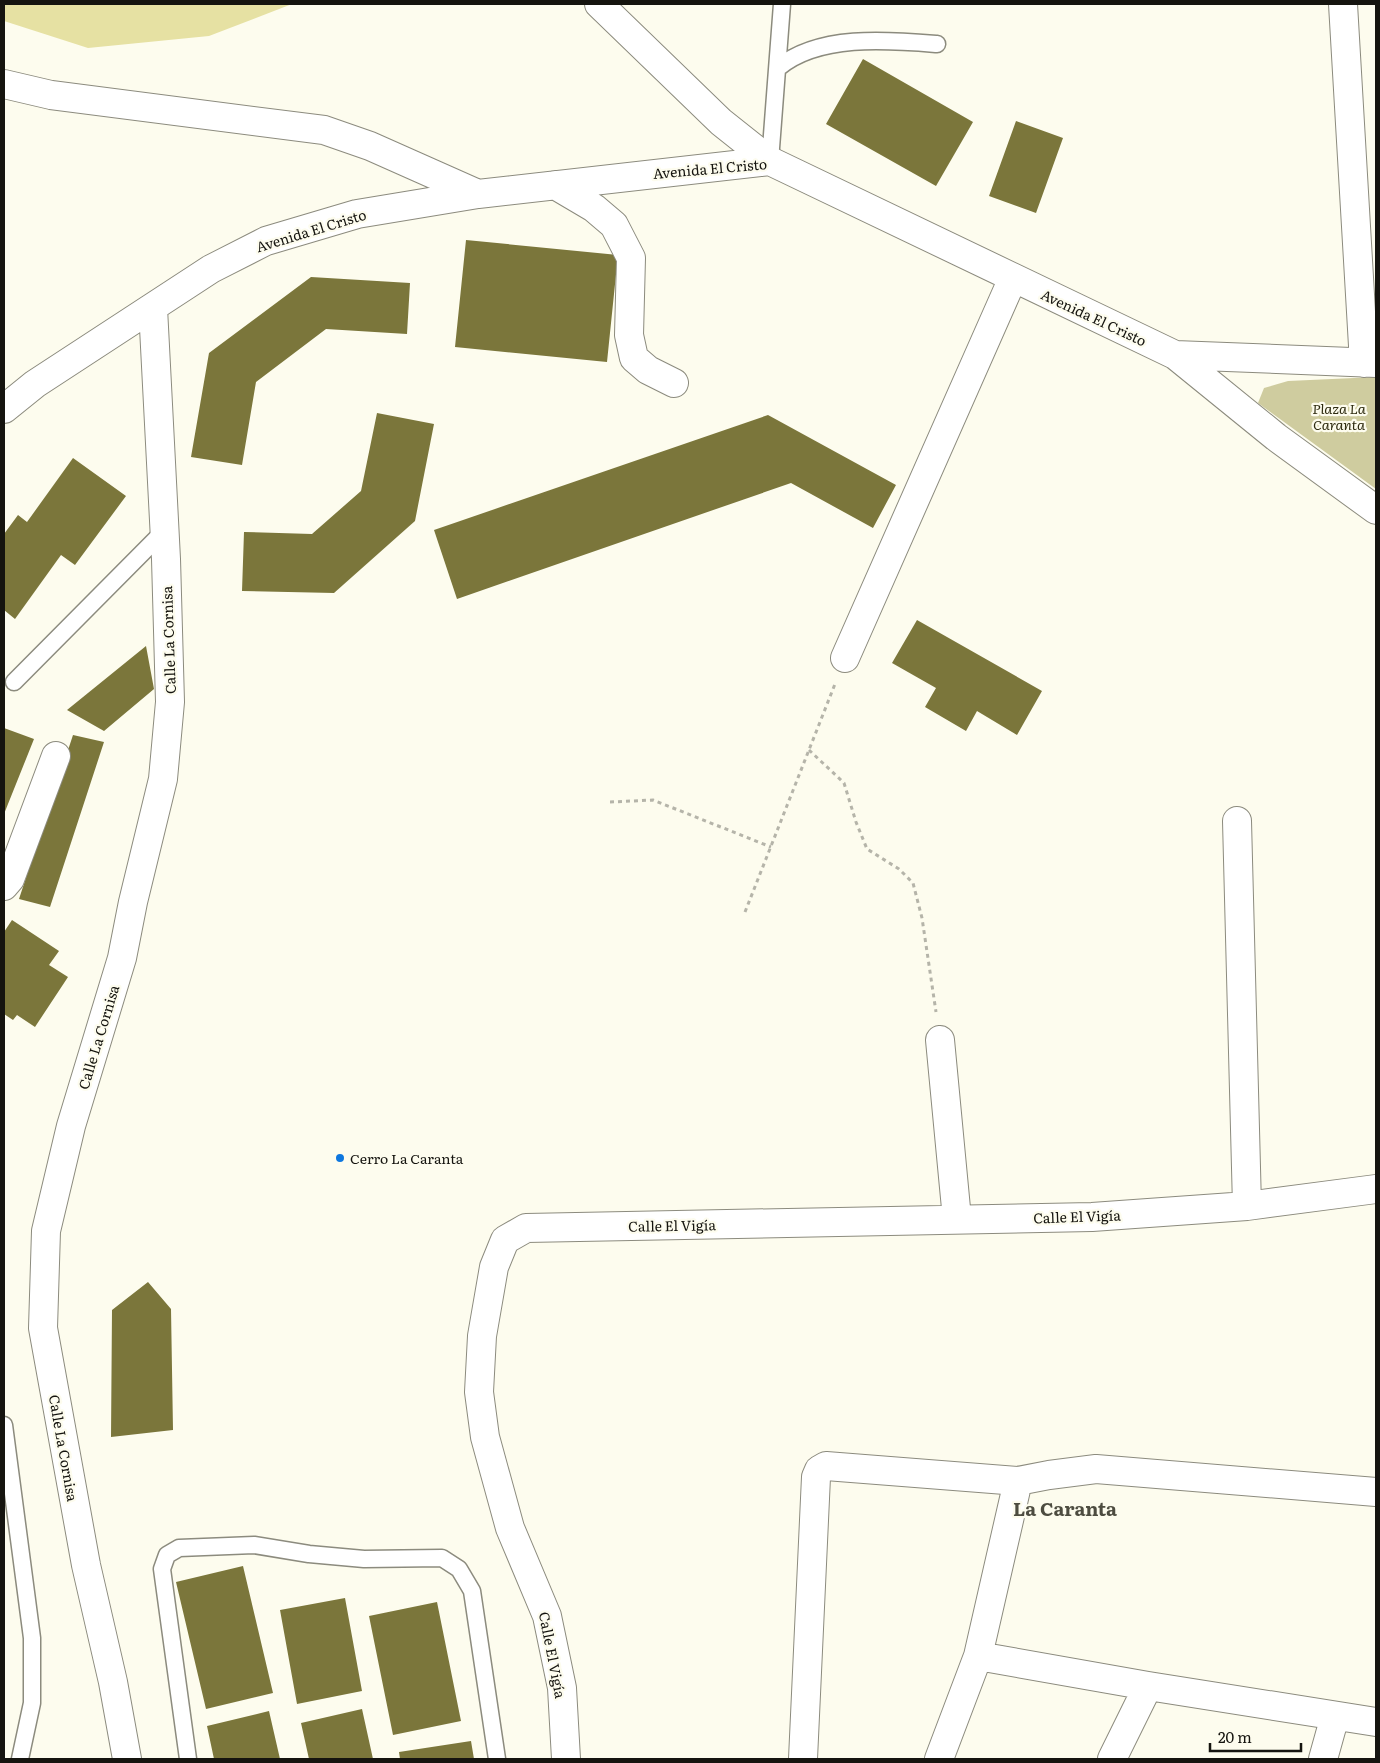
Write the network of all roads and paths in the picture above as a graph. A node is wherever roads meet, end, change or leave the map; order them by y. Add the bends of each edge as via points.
1 (599, 4) edge
2 (782, 4) edge
3 (1343, 4) edge
4 (938, 44) dead end
5 (778, 68) junction
6 (4, 84) edge
7 (770, 160) junction
8 (555, 185) junction
9 (478, 194) junction
10 (1013, 278) junction
11 (153, 308) junction
12 (1175, 356) junction
13 (1370, 363) edge
14 (674, 383) dead end
15 (4, 409) edge
16 (1376, 510) edge
17 (164, 531) junction
18 (845, 658) joint
19 (14, 682) dead end
20 (809, 750) junction
21 (56, 756) dead end
22 (610, 802) dead end
23 (1237, 821) dead end
24 (771, 847) junction
25 (4, 886) edge
26 (745, 912) dead end
27 (940, 1040) joint
28 (1376, 1189) edge
29 (1246, 1206) junction
30 (957, 1219) junction
31 (4, 1425) edge
32 (1018, 1481) junction
33 (1376, 1492) edge
34 (978, 1656) junction
35 (1148, 1686) junction
36 (1335, 1716) junction
37 (1376, 1722) edge
38 (20, 1759) edge
39 (127, 1759) edge
40 (188, 1759) edge
41 (497, 1759) edge
42 (566, 1759) edge
43 (803, 1759) edge
44 (939, 1759) edge
45 (1112, 1759) edge
46 (1324, 1759) edge

1 - 7 street via 720,122
2 - 5 lane
3 - 13 street
4 - 5 lane via 856,42 814,49 789,59
5 - 7 lane
6 - 9 street via 51,95 324,130 370,146
7 - 8 street, Avenida El Cristo
7 - 10 street, Avenida El Cristo
8 - 9 street, Avenida El Cristo
8 - 14 street via 594,208 614,225 631,258 629,335 634,358 648,370
9 - 11 street, Avenida El Cristo via 357,214 266,241 211,269
10 - 12 street, Avenida El Cristo
10 - 18 street
11 - 15 street, Avenida El Cristo via 35,384
11 - 17 street, Calle La Cornisa
12 - 13 street
12 - 16 street, Avenida El Cristo via 1276,437
17 - 19 lane
17 - 39 street, Calle La Cornisa via 170,702 163,779 122,958 70,1126 46,1231 45,1337 86,1565
18 - 20 path
20 - 24 path
20 - 27 path via 844,783 867,849 899,868 913,883 922,918
21 - 25 street via 10,879
22 - 24 path via 653,800
23 - 29 street
24 - 26 path
27 - 30 street
28 - 29 street, Calle El Vigía
29 - 30 street, Calle El Vigía via 1092,1217
30 - 42 street, Calle El Vigía via 526,1228 506,1240 494,1267 482,1336 479,1392 485,1437 510,1528 547,1616 562,1688
31 - 38 lane via 32,1638 32,1703
32 - 33 street via 1096,1469
32 - 34 street
32 - 43 street via 826,1466 819,1470 816,1476
34 - 35 street
34 - 44 street
35 - 36 street
35 - 45 street
36 - 37 street
36 - 46 street
40 - 41 lane via 162,1569 167,1555 180,1548 254,1545 364,1559 442,1558 459,1568 472,1591

